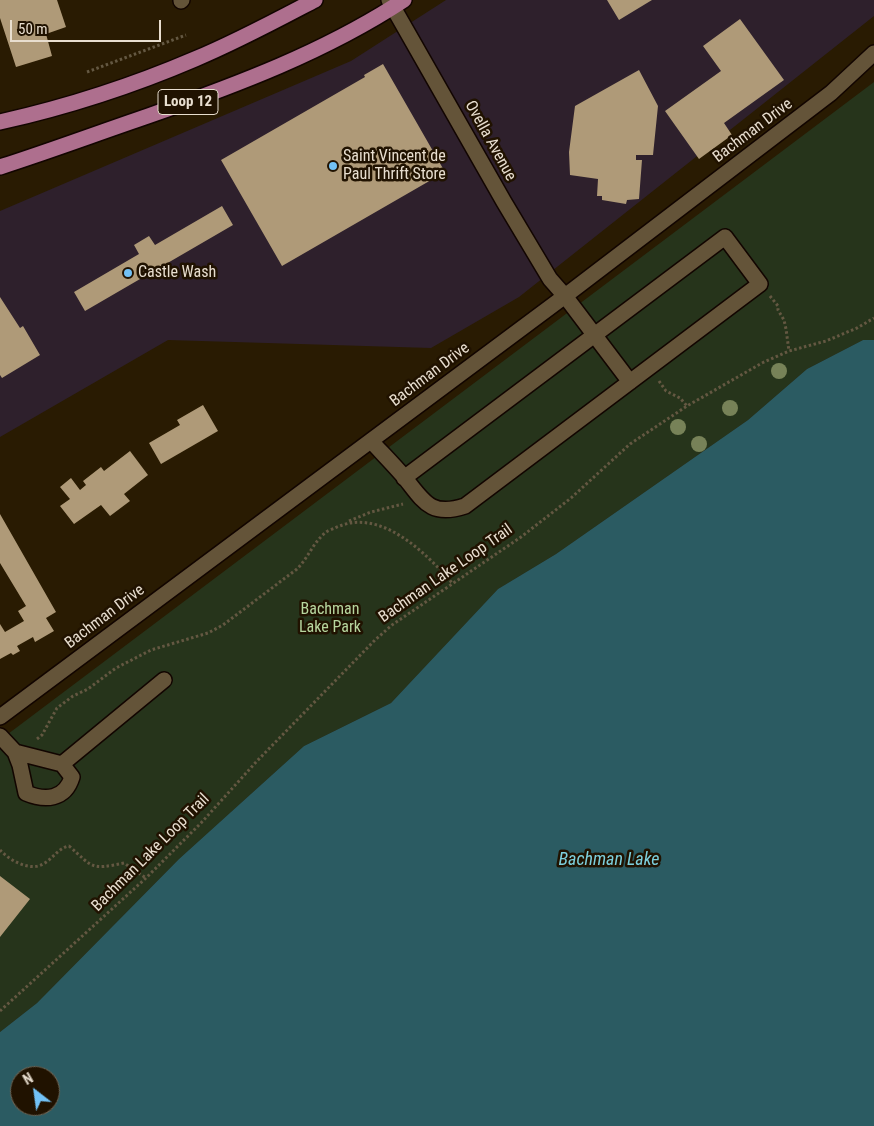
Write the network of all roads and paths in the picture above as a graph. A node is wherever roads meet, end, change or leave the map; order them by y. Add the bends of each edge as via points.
1 (315, 0) edge
2 (395, 2) edge
3 (186, 35) dead end
4 (874, 53) edge
5 (87, 72) dead end
6 (6, 120) edge
7 (0, 130) edge
8 (0, 167) edge
9 (760, 284) junction
10 (565, 296) junction
11 (874, 318) edge
12 (595, 335) junction
13 (789, 351) junction
14 (649, 368) junction
15 (630, 382) junction
16 (688, 406) junction
17 (371, 441) junction
18 (404, 478) junction
19 (422, 500) junction
20 (346, 522) junction
21 (454, 584) junction
22 (164, 680) dead end
23 (0, 717) edge
24 (0, 736) edge
25 (15, 752) junction
26 (62, 764) junction
27 (0, 850) edge
28 (146, 878) junction
29 (0, 1010) edge

1 - 6 main road, Loop 12 via 256,31 116,90
2 - 8 main road, Loop 12 via 337,39 277,67
2 - 10 street, Ovella Avenue via 504,202 550,279
3 - 5 path
4 - 10 street, Bachman Drive via 832,93
6 - 7 main road
9 - 12 street via 725,237
9 - 13 path via 778,306 784,320
9 - 14 street
10 - 12 street, Ovella Avenue
10 - 17 street, Bachman Drive
11 - 13 path, Bachman Lake Loop Trail via 826,341
12 - 15 street, Ovella Avenue
12 - 18 street
13 - 16 path, Bachman Lake Loop Trail via 762,362
14 - 15 street
14 - 16 path via 666,391
15 - 19 street via 465,506 443,510
16 - 21 path, Bachman Lake Loop Trail via 630,444 571,498
17 - 18 street
17 - 23 street, Bachman Drive
18 - 19 street
19 - 20 path via 371,512
20 - 21 path via 360,521 396,532 424,553
20 - 25 path via 325,532 297,569 223,625 208,633 151,650 116,668 57,708 42,735 33,744
21 - 28 path, Bachman Lake Loop Trail via 375,640
22 - 26 street
24 - 25 street
25 - 26 street
25 - 26 street via 26,793 40,798 59,795 70,785 72,777
27 - 28 path via 8,858 34,867 45,864 63,847 70,846 92,866 124,863
28 - 29 path, Bachman Lake Loop Trail

